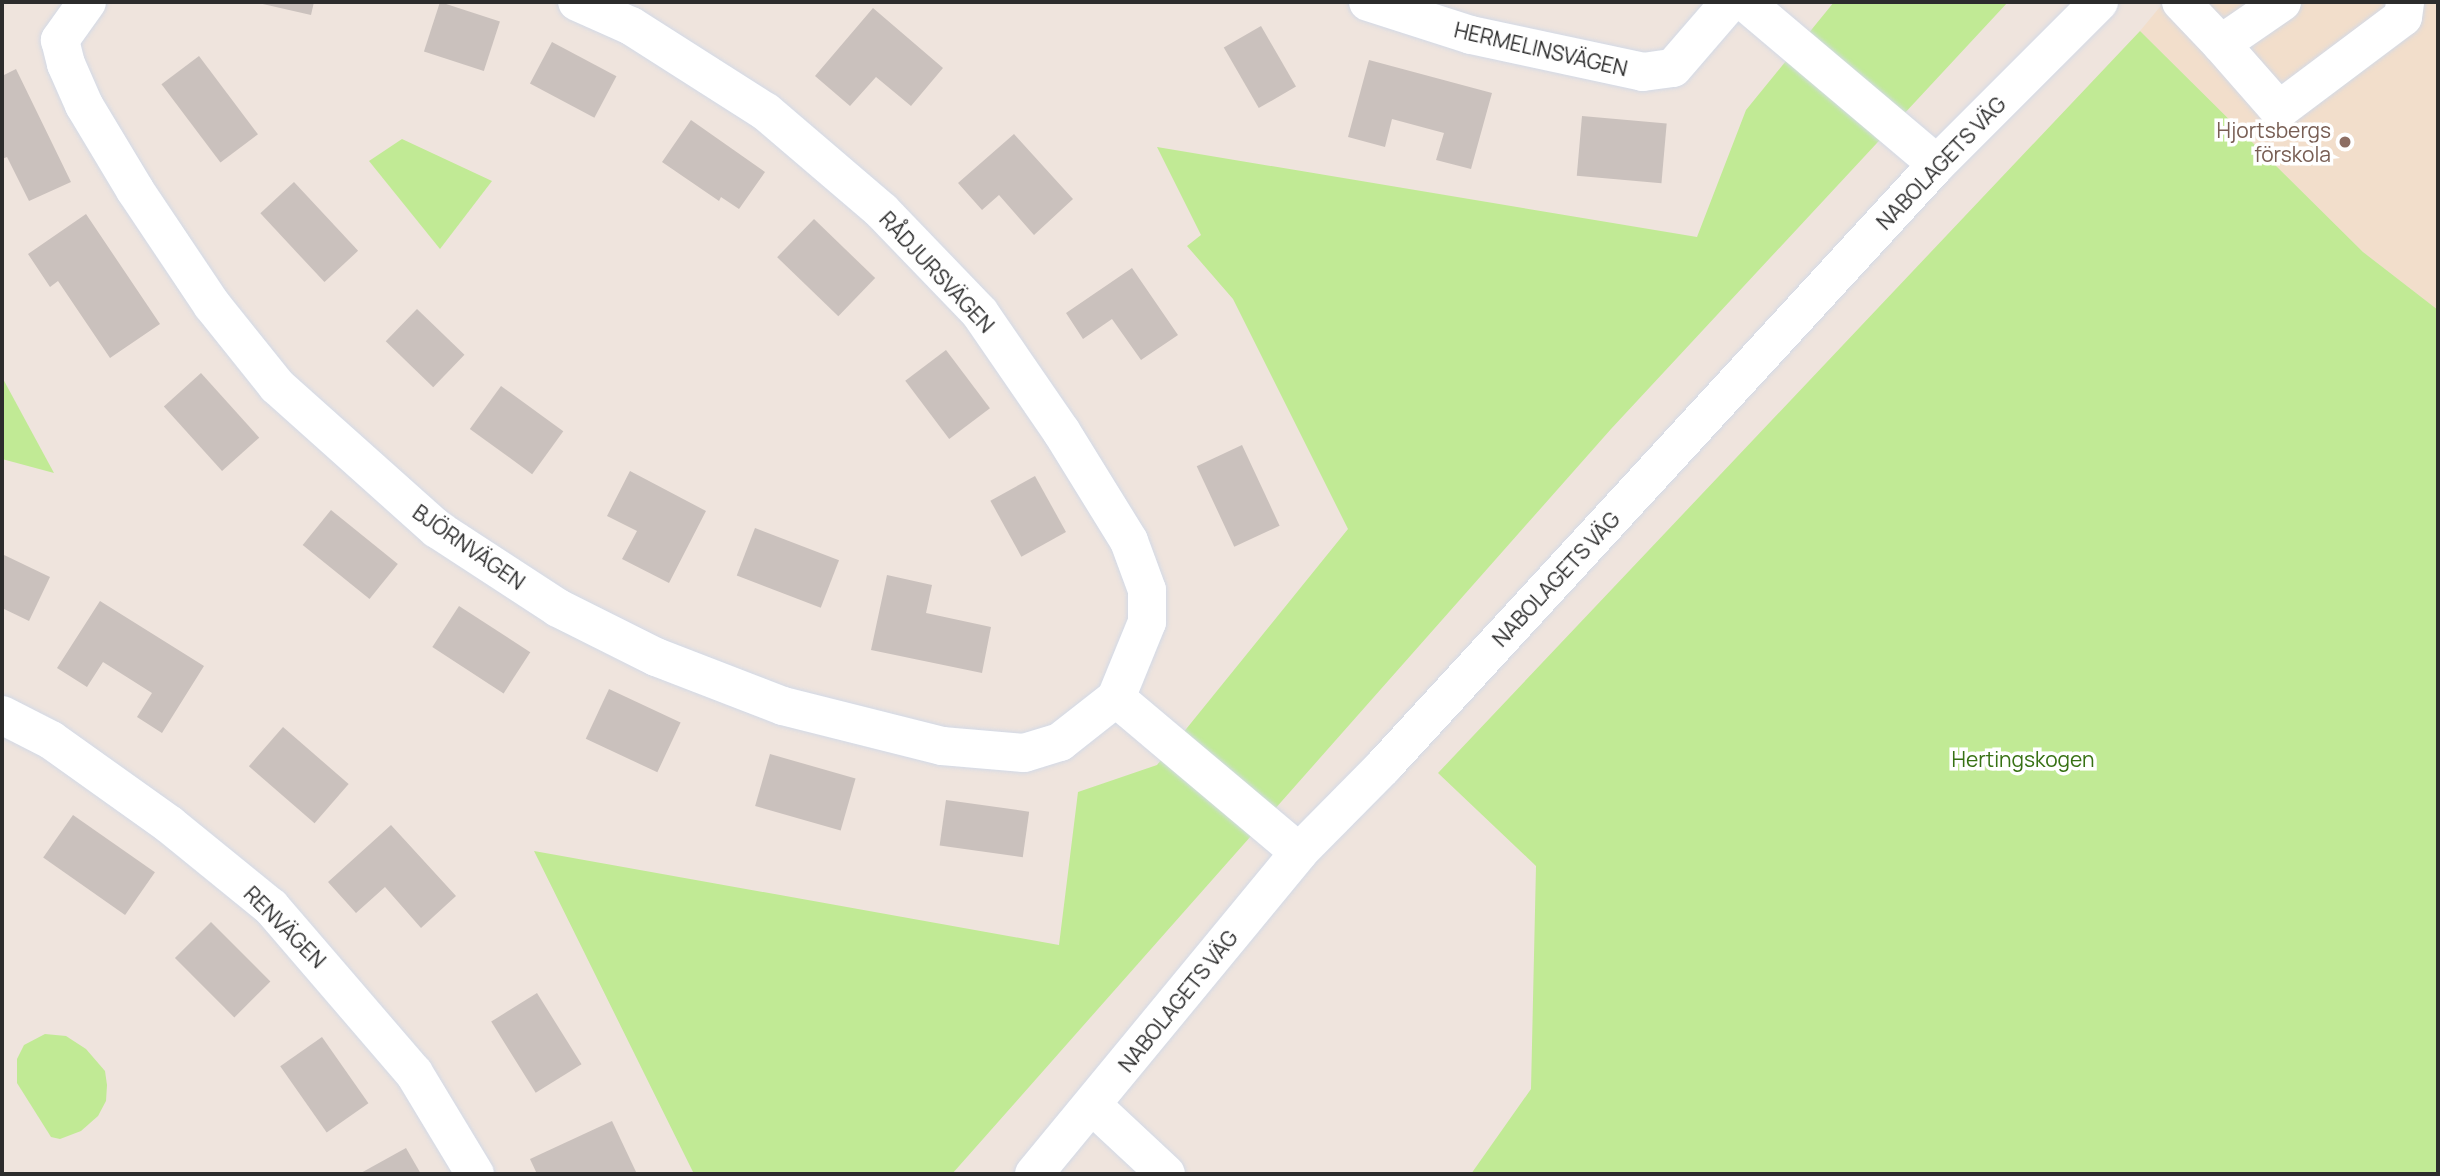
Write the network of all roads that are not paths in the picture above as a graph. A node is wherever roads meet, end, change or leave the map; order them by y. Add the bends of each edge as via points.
1 (87, 2) edge
2 (576, 2) edge
3 (1367, 2) edge
4 (1730, 2) edge
5 (1745, 2) edge
6 (2099, 2) edge
7 (2181, 2) edge
8 (2282, 2) edge
9 (2405, 2) edge
10 (2221, 44) junction
11 (1937, 164) junction
12 (1116, 698) junction
13 (2, 715) edge
14 (1299, 852) junction
15 (1092, 1105) junction
16 (475, 1174) edge
17 (1034, 1174) edge
18 (1166, 1174) edge

1 - 12 street, BJÖRNVÄGEN via 61,40 66,64 83,105 212,306 277,386 437,529 558,608 656,657 783,706 942,746 1024,753 1060,742
2 - 12 street, RÅDJURSVÄGEN via 631,26 766,112 881,211 980,313 1129,541 1147,590 1147,622
3 - 4 street, HERMELINSVÄGEN via 1471,35 1643,72 1673,68
5 - 11 street
6 - 11 street, NABOLAGETS VÄG
7 - 10 street
8 - 10 street
9 - 10 street via 2403,17 2279,110
11 - 14 street, NABOLAGETS VÄG via 1383,767
12 - 14 street
13 - 16 street, RENVÄGEN via 51,740 170,825 271,907 414,1073
14 - 15 street, NABOLAGETS VÄG
15 - 17 street, NABOLAGETS VÄG
15 - 18 street

